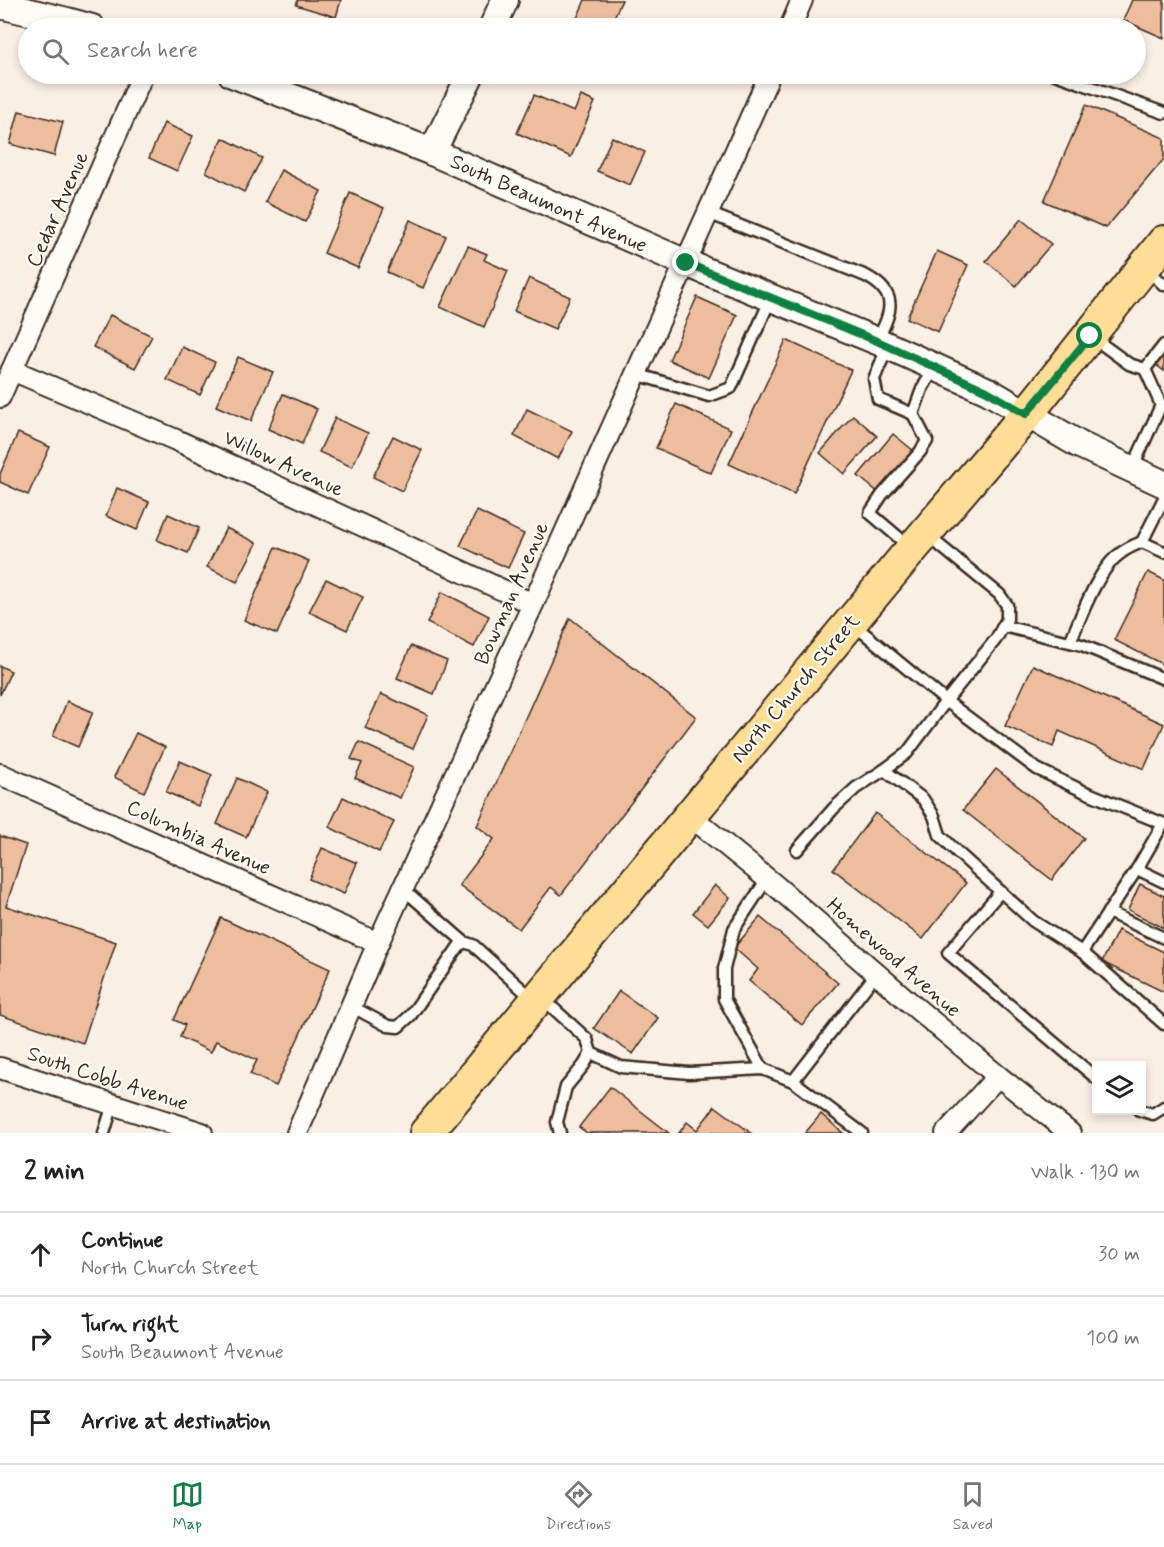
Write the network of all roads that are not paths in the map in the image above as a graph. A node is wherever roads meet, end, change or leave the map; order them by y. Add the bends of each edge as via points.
1 (505, 0) edge
2 (802, 0) edge
3 (0, 5) edge
4 (54, 18) edge
5 (497, 18) edge
6 (794, 18) edge
7 (139, 84) edge
8 (258, 84) edge
9 (466, 84) edge
10 (766, 84) edge
11 (1083, 84) edge
12 (1164, 113) edge
13 (432, 152) junction
14 (708, 213) junction
15 (1164, 242) edge
16 (686, 263) junction
17 (1154, 276) edge
18 (771, 298) junction
19 (1090, 336) junction
20 (883, 343) junction
21 (1164, 345) edge
22 (935, 367) junction
23 (1144, 369) junction
24 (12, 370) junction
25 (636, 374) junction
26 (0, 397) edge
27 (1162, 407) edge
28 (913, 414) junction
29 (1026, 414) junction
30 (1131, 469) junction
31 (1164, 484) edge
32 (1164, 498) edge
33 (918, 541) junction
34 (1142, 542) junction
35 (1164, 552) edge
36 (533, 604) junction
37 (850, 622) junction
38 (1003, 626) junction
39 (1070, 642) junction
40 (1164, 679) edge
41 (946, 701) junction
42 (884, 770) junction
43 (0, 774) edge
44 (689, 815) junction
45 (1164, 824) edge
46 (797, 850) dead end
47 (1137, 869) junction
48 (767, 879) junction
49 (1164, 882) edge
50 (402, 888) junction
51 (1000, 892) junction
52 (1108, 912) junction
53 (1164, 938) edge
54 (464, 942) junction
55 (378, 943) junction
56 (1082, 952) junction
57 (876, 974) junction
58 (537, 998) junction
59 (351, 1006) junction
60 (1164, 1024) edge
61 (591, 1053) junction
62 (0, 1068) edge
63 (763, 1069) junction
64 (1092, 1075) edge
65 (998, 1076) junction
66 (793, 1081) junction
67 (113, 1104) junction
68 (1164, 1107) edge
69 (1146, 1112) edge
70 (104, 1133) edge
71 (202, 1133) edge
72 (297, 1133) edge
73 (426, 1133) edge
74 (560, 1133) edge
75 (862, 1133) edge
76 (946, 1133) edge
77 (1070, 1133) edge

1 - 5 street
2 - 6 street
3 - 4 street
7 - 24 street, Cedar Avenue
8 - 13 street, South Beaumont Avenue
9 - 13 street
10 - 14 street, Bowman Avenue
11 - 12 lane
13 - 16 street, South Beaumont Avenue
14 - 16 street, Bowman Avenue
14 - 20 lane via 878,282 890,301
15 - 17 main road, North Church Street
16 - 18 street, South Beaumont Avenue
16 - 25 street, Bowman Avenue
17 - 19 main road, North Church Street
18 - 20 street, South Beaumont Avenue
18 - 25 lane via 731,388 709,396
19 - 23 lane via 1129,364
19 - 29 main road, North Church Street
20 - 22 street, South Beaumont Avenue
20 - 28 lane via 874,379 878,399
21 - 23 lane
22 - 28 lane
22 - 29 street, South Beaumont Avenue
23 - 27 lane
24 - 26 street, Cedar Avenue
24 - 36 street, Willow Avenue via 176,440
25 - 36 street, Bowman Avenue
27 - 30 lane
28 - 33 lane via 927,441 870,513
29 - 30 street, South Beaumont Avenue
29 - 33 main road, North Church Street
30 - 31 street, South Beaumont Avenue
32 - 34 lane
33 - 37 main road, North Church Street
33 - 38 lane via 999,594 1007,604
34 - 35 lane
34 - 39 lane via 1120,553 1107,567
36 - 50 street, Bowman Avenue
37 - 41 lane
37 - 44 main road, North Church Street
38 - 39 lane
38 - 41 lane
39 - 40 lane
41 - 42 lane via 907,753
41 - 45 lane via 1037,769
42 - 46 lane via 834,807
42 - 51 lane via 923,800 940,835
43 - 55 street, Columbia Avenue
44 - 48 street, Homewood Avenue
44 - 58 main road, North Church Street
45 - 47 lane
47 - 49 lane
47 - 52 lane
48 - 57 street, Homewood Avenue
48 - 63 lane via 734,929 724,969 724,999
50 - 54 lane
50 - 55 street, Bowman Avenue
51 - 56 lane via 1033,921
51 - 64 lane via 948,953
52 - 53 lane
52 - 56 lane
54 - 58 lane via 473,945
54 - 59 lane via 411,1016 398,1027 388,1026
55 - 59 street, Bowman Avenue
56 - 60 lane
57 - 65 street, Homewood Avenue
57 - 66 lane
58 - 61 lane via 586,1039
58 - 73 main road, North Church Street
59 - 72 street, Bowman Avenue
61 - 63 lane via 621,1067 689,1073
61 - 74 lane via 566,1087 557,1122
62 - 67 street, South Cobb Avenue
63 - 66 lane
65 - 76 street
65 - 77 street, Homewood Avenue
66 - 75 lane
67 - 70 lane
67 - 71 street, South Cobb Avenue
68 - 69 lane via 1153,1114

